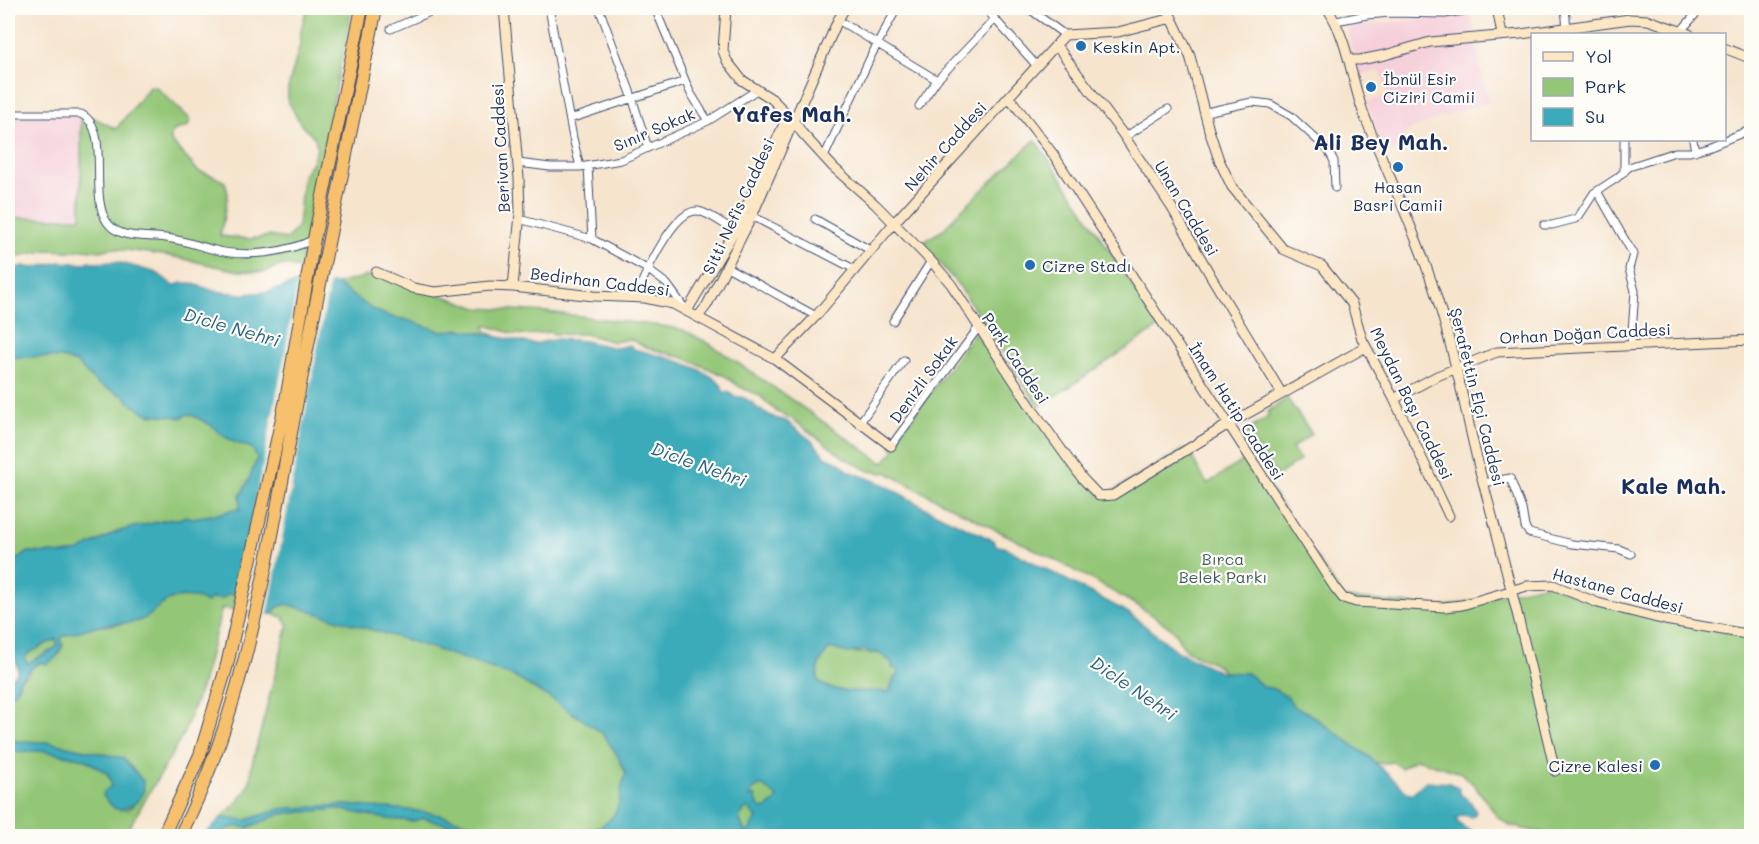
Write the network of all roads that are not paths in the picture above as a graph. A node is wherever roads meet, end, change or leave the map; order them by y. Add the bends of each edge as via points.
1 (362, 8) edge
2 (376, 8) edge
3 (438, 8) edge
4 (504, 8) edge
5 (549, 8) edge
6 (599, 8) edge
7 (655, 8) edge
8 (726, 8) edge
9 (846, 8) edge
10 (897, 8) edge
11 (985, 8) edge
12 (1028, 8) edge
13 (1168, 8) edge
14 (1327, 8) edge
15 (1481, 8) edge
16 (1497, 8) edge
17 (1565, 8) edge
18 (1701, 8) edge
19 (1389, 10) edge
20 (1172, 18) junction
21 (995, 19) junction
22 (838, 20) junction
23 (1336, 21) junction
24 (391, 29) dead end
25 (1567, 29) junction
26 (1582, 31) edge
27 (1685, 33) edge
28 (1065, 35) junction
29 (1502, 35) junction
30 (878, 44) junction
31 (1056, 45) junction
32 (1726, 48) edge
33 (1752, 59) edge
34 (1350, 60) junction
35 (1036, 65) junction
36 (937, 80) junction
37 (685, 81) junction
38 (757, 90) junction
39 (1009, 97) junction
40 (633, 99) junction
41 (920, 106) dead end
42 (1168, 109) dead end
43 (1206, 112) junction
44 (8, 114) edge
45 (791, 118) junction
46 (570, 119) junction
47 (708, 121) junction
48 (1752, 129) edge
49 (1125, 137) junction
50 (1726, 139) edge
51 (1624, 141) edge
52 (1693, 141) edge
53 (1721, 141) edge
54 (648, 148) junction
55 (1695, 151) junction
56 (824, 157) junction
57 (518, 163) junction
58 (584, 167) junction
59 (1624, 172) junction
60 (1335, 188) dead end
61 (1597, 190) junction
62 (752, 216) junction
63 (519, 219) junction
64 (815, 219) dead end
65 (894, 223) junction
66 (1544, 225) dead end
67 (735, 231) junction
68 (592, 239) junction
69 (313, 245) junction
70 (870, 250) junction
71 (932, 261) junction
72 (727, 267) junction
73 (647, 269) junction
74 (854, 269) junction
75 (376, 272) dead end
76 (513, 287) junction
77 (635, 298) junction
78 (687, 311) junction
79 (816, 316) junction
80 (698, 317) junction
81 (893, 321) dead end
82 (978, 328) junction
83 (1752, 340) edge
84 (1631, 345) junction
85 (1366, 348) junction
86 (775, 359) junction
87 (904, 360) dead end
88 (1458, 368) junction
89 (1282, 394) junction
90 (1394, 399) junction
91 (859, 424) junction
92 (1227, 424) junction
93 (891, 446) joint
94 (1484, 483) junction
95 (1449, 516) dead end
96 (1631, 554) dead end
97 (1512, 590) junction
98 (1752, 635) edge
99 (1555, 771) dead end
100 (163, 837) edge
101 (180, 837) edge

1 - 69 highway
2 - 101 highway via 325,251 257,615 214,761
3 - 24 street
4 - 57 street, Berivan Caddesi
5 - 46 street
6 - 40 street
7 - 37 street
8 - 38 street, Park Caddesi via 723,51 742,80
9 - 22 street, Sitti Nefis Caddesi
10 - 30 street
11 - 21 street
12 - 28 street
13 - 20 street, Meydan Başı Caddesi
14 - 23 street, Şerafettin Elçi Caddesi
15 - 19 street via 1445,14
16 - 29 street
17 - 25 street
18 - 27 street
19 - 23 street
20 - 28 street via 1118,32
20 - 43 street, Meydan Başı Caddesi via 1190,56
21 - 35 street
21 - 36 street
22 - 30 street
22 - 45 street, Sitti Nefis Caddesi
23 - 34 street, Şerafettin Elçi Caddesi
25 - 26 street
25 - 29 street
26 - 27 street via 1648,20
28 - 31 street, Nehir Caddesi
29 - 34 street via 1430,42
30 - 36 street
30 - 56 street
31 - 35 street, Nehir Caddesi
31 - 49 street, Unan Caddesi
32 - 33 street
34 - 88 street, Şerafettin Elçi Caddesi via 1359,105 1421,250
35 - 39 street, Nehir Caddesi
36 - 41 street
37 - 40 street
37 - 47 street
38 - 45 street, Park Caddesi
38 - 47 street, Sınır Sokak
39 - 65 street, Nehir Caddesi
39 - 92 street, İmam Hatip Caddesi via 1053,154
40 - 46 street
40 - 54 street
42 - 49 street
43 - 60 street via 1252,102 1270,104 1291,116 1328,150 1334,161
43 - 85 street, Meydan Başı Caddesi via 1219,160 1232,187 1283,249 1322,266 1341,288 1352,304
44 - 69 street via 81,114 90,120 97,140 101,213 120,233 165,238 231,253
45 - 56 street, Park Caddesi
45 - 62 street, Sitti Nefis Caddesi
45 - 67 street
46 - 58 street
47 - 54 street, Sınır Sokak
48 - 50 street
49 - 89 street, Unan Caddesi via 1172,208
51 - 59 street
52 - 55 street
53 - 55 street
54 - 58 street, Sınır Sokak via 621,160
55 - 59 street via 1675,152
56 - 65 street, Park Caddesi
57 - 58 street, Sınır Sokak
57 - 63 street, Berivan Caddesi
58 - 68 street
59 - 61 street
61 - 66 street via 1575,219
61 - 84 street via 1633,254 1629,269 1635,291
62 - 72 street, Sitti Nefis Caddesi
62 - 74 street
63 - 68 street
63 - 76 street, Berivan Caddesi
64 - 70 street
65 - 70 street, Nehir Caddesi
65 - 71 street, Park Caddesi
67 - 73 street via 706,214 689,213 680,219
67 - 78 street
68 - 73 street
69 - 100 highway via 286,400 228,665 207,736
70 - 74 street, Nehir Caddesi
71 - 81 street
71 - 82 street, Park Caddesi
72 - 79 street
72 - 80 street, Sitti Nefis Caddesi
73 - 77 street
73 - 78 street via 667,284
74 - 79 street, Nehir Caddesi
75 - 76 street, Bedirhan Caddesi via 413,288 435,292
76 - 77 street, Bedirhan Caddesi
77 - 78 street, Bedirhan Caddesi via 673,304
78 - 80 street, Bedirhan Caddesi
79 - 86 street, Nehir Caddesi
80 - 86 street, Bedirhan Caddesi
82 - 92 street, Park Caddesi via 1055,441 1099,496 1113,495
82 - 93 street, Denizli Sokak
83 - 84 street, Orhan Doğan Caddesi
84 - 88 street, Orhan Doğan Caddesi via 1497,352
85 - 89 street, Park Caddesi
85 - 90 street, Meydan Başı Caddesi
86 - 91 street, Bedirhan Caddesi
87 - 91 street
88 - 90 street, Orhan Doğan Caddesi
88 - 94 street, Şerafettin Elçi Caddesi
89 - 92 street, Park Caddesi
90 - 95 street, Meydan Başı Caddesi
91 - 93 street, Bedirhan Caddesi
92 - 97 street, İmam Hatip Caddesi via 1343,598 1444,607
94 - 96 street via 1510,478 1529,533
94 - 97 street, Şerafettin Elçi Caddesi
97 - 98 street, Hastane Caddesi via 1553,585 1598,603 1665,620
97 - 99 street, Şerafettin Elçi Caddesi

